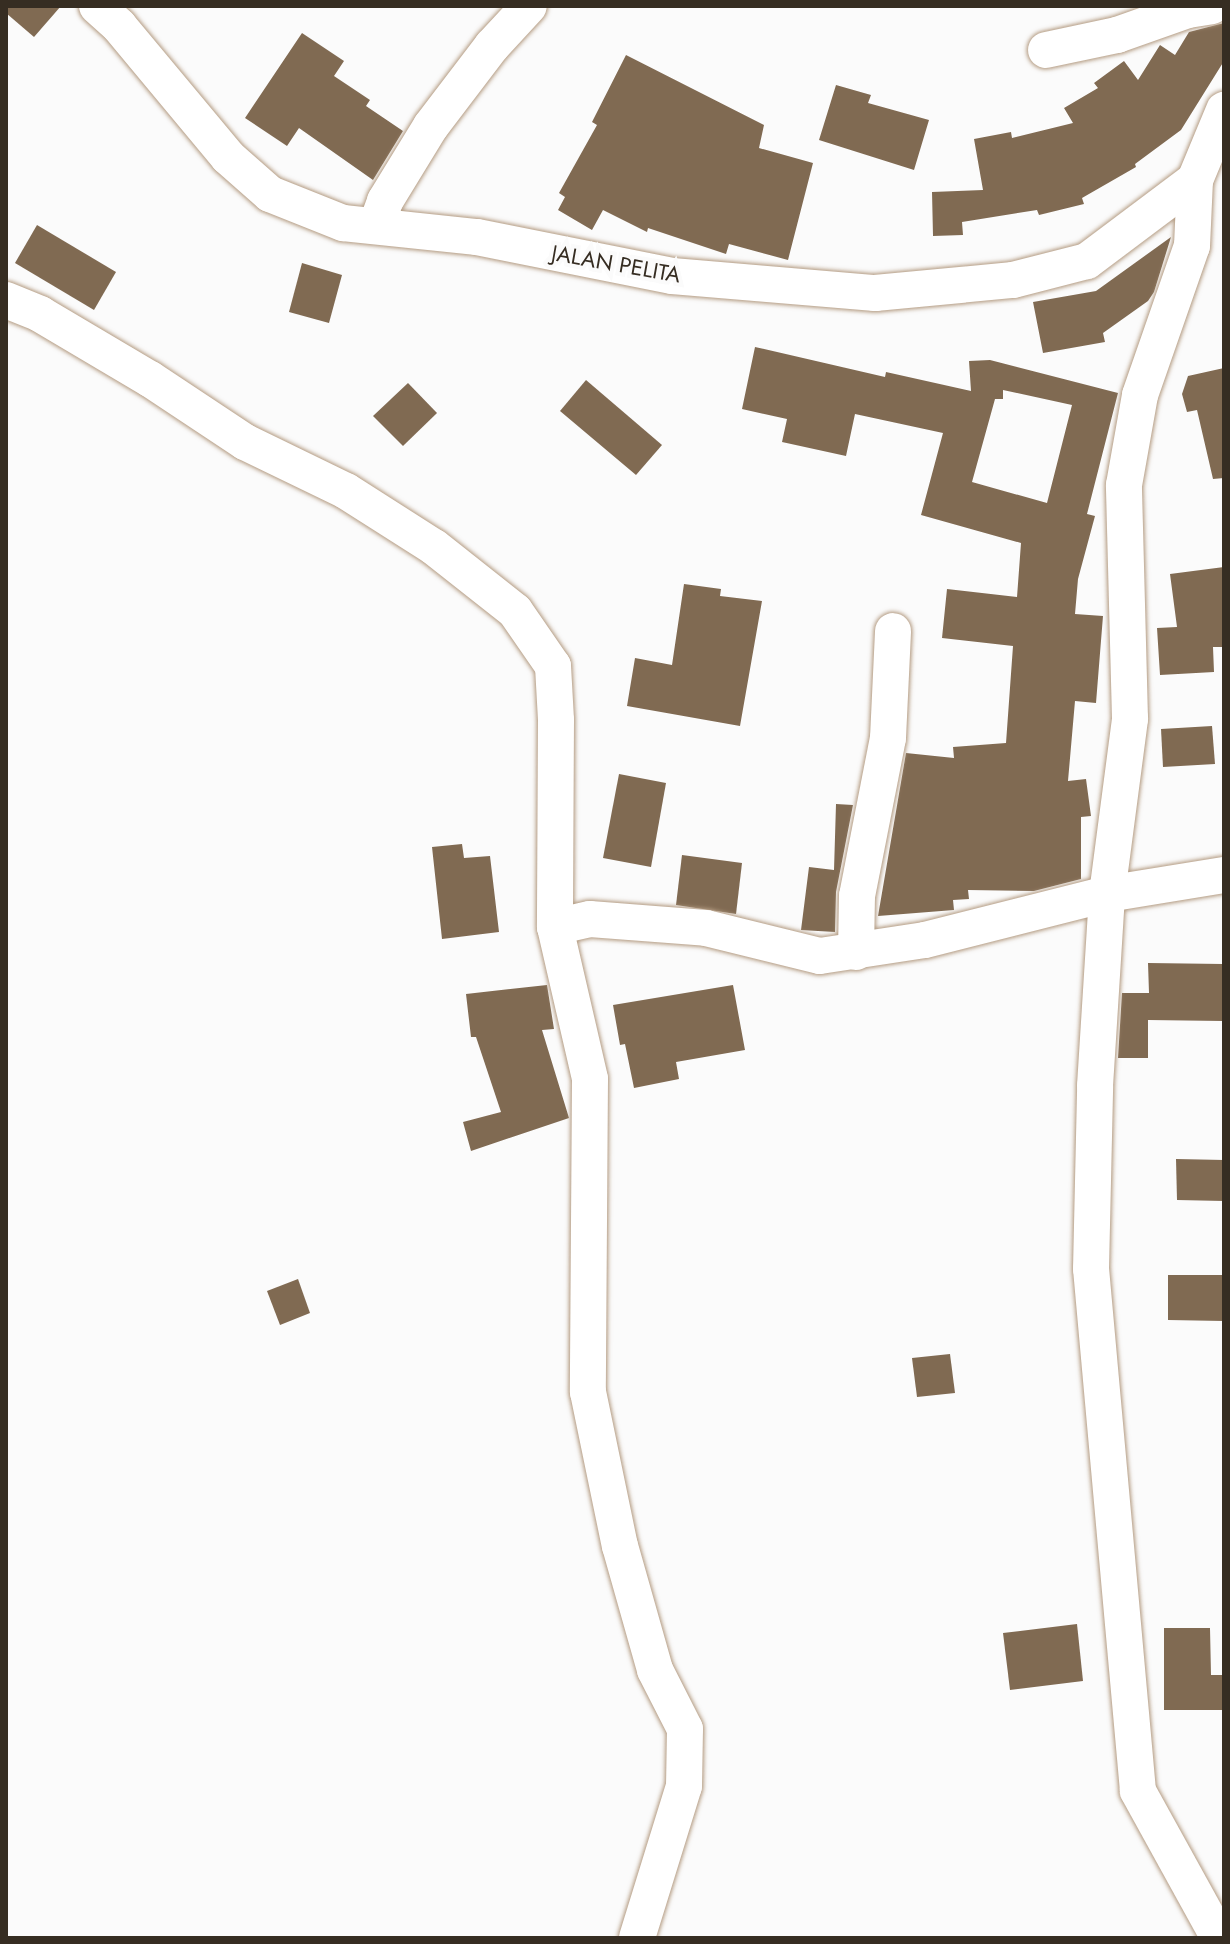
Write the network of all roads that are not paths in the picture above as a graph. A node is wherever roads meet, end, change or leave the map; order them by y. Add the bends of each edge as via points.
1 (97, 6) edge
2 (529, 6) edge
3 (1212, 6) edge
4 (1046, 50) dead end
5 (1224, 110) edge
6 (1195, 180) junction
7 (376, 226) junction
8 (6, 300) edge
9 (893, 631) dead end
10 (1224, 875) edge
11 (1107, 894) junction
12 (555, 927) junction
13 (856, 952) junction
14 (637, 1938) edge
15 (1219, 1938) edge

1 - 7 street, JALAN PELITA via 228,157 270,194 343,223
2 - 7 street via 431,126 385,201
3 - 4 street
5 - 6 street
6 - 7 street, JALAN PELITA via 1087,261 1013,280 875,293 672,276 477,237
6 - 11 street via 1192,246 1140,395 1124,485 1130,719
8 - 12 street via 40,314 150,379 245,442 346,491 434,547 515,611 553,666
9 - 13 street via 888,738 857,896
10 - 11 street
11 - 13 street
11 - 15 street via 1091,1269 1138,1791
12 - 13 street via 590,919 633,921 706,928 820,956
12 - 14 street via 590,1079 588,1392 620,1546 655,1670 685,1729 684,1786

